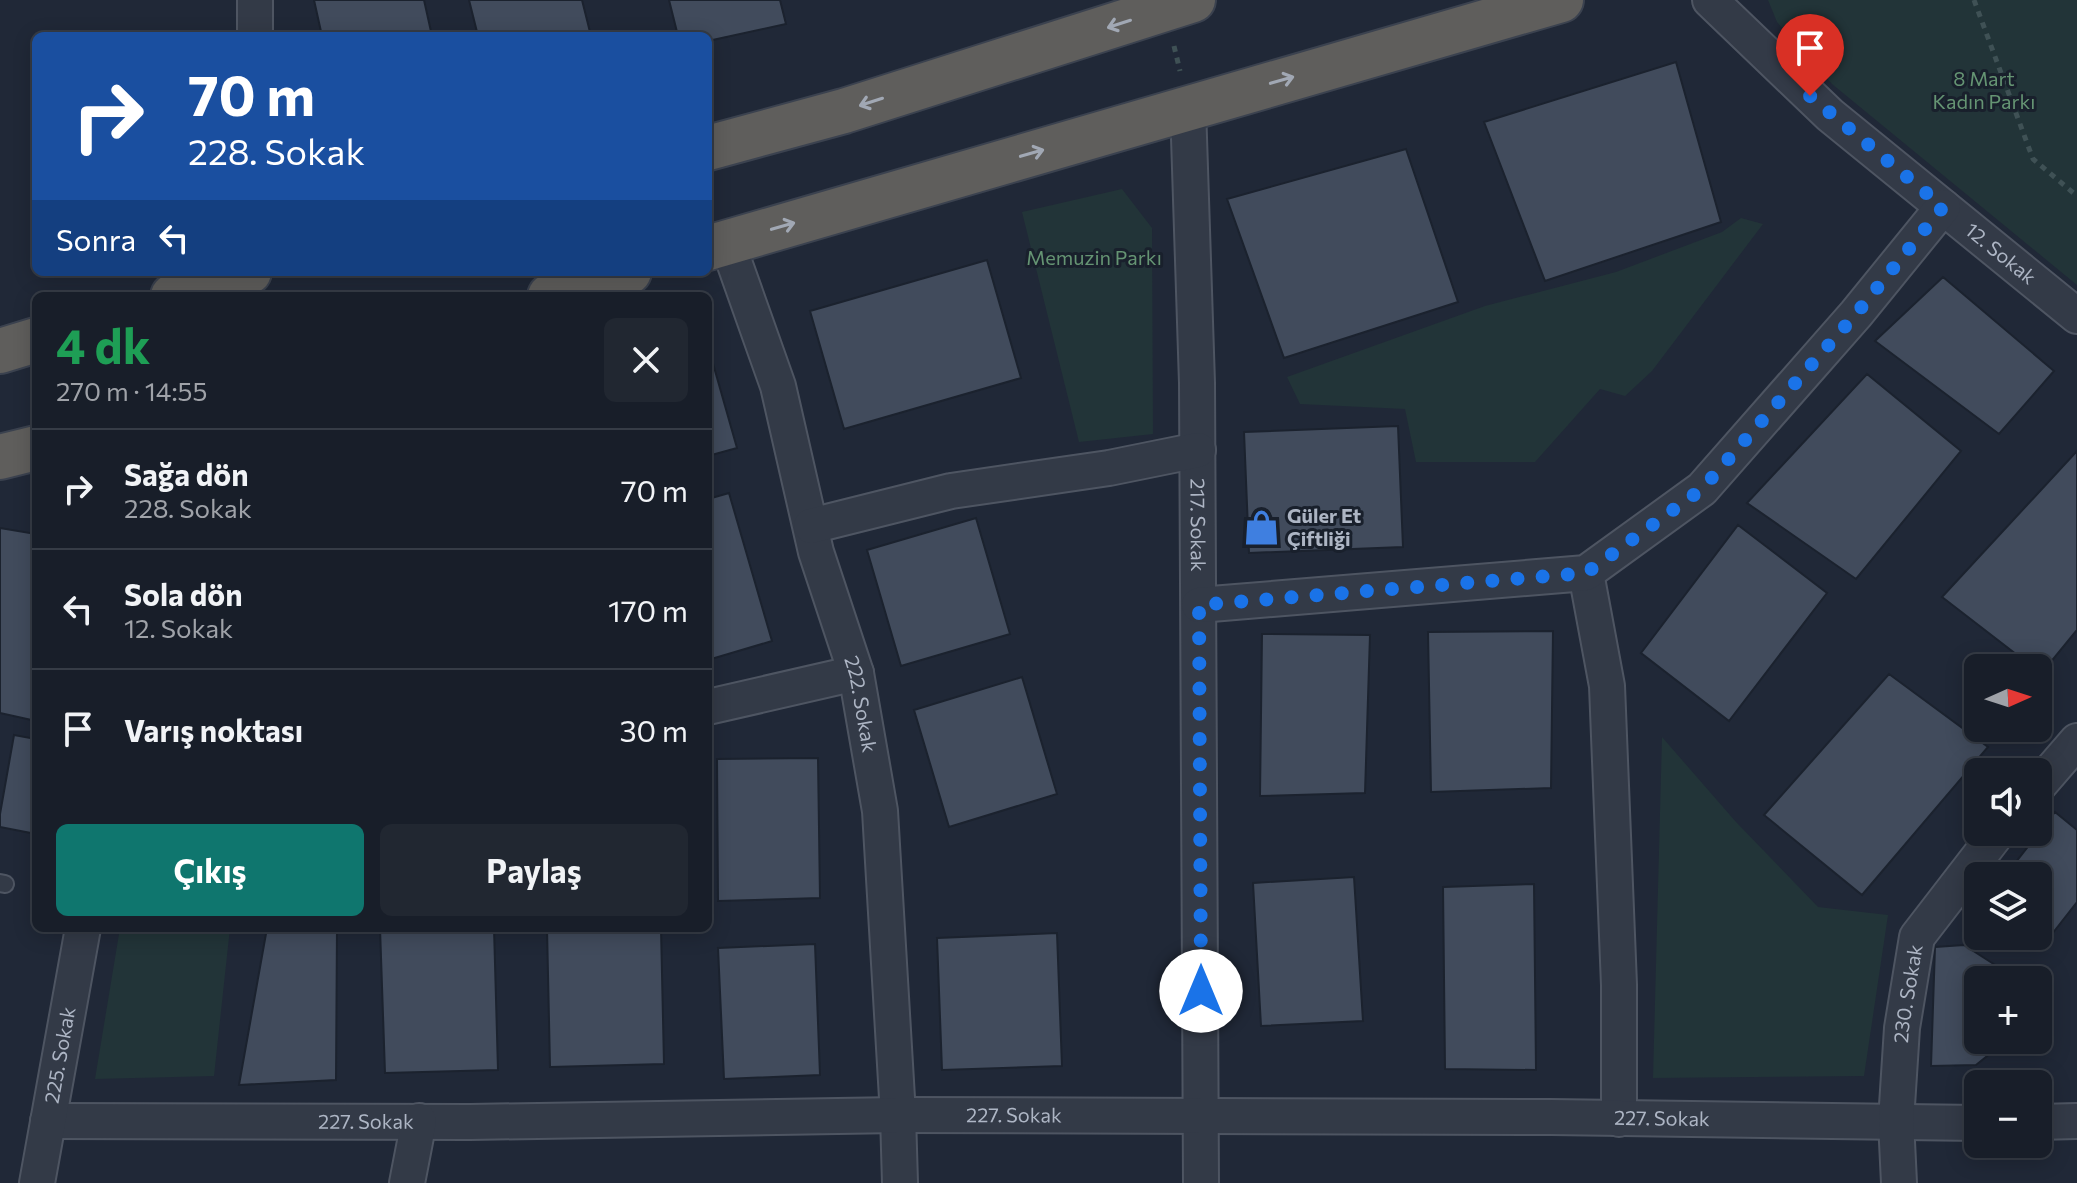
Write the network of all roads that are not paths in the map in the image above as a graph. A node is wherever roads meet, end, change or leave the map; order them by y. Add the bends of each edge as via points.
1 (255, 0) edge
2 (1561, 0) edge
3 (1710, 0) edge
4 (1179, 4) edge
5 (255, 32) edge
6 (1188, 107) junction
7 (712, 147) edge
8 (1943, 207) junction
9 (717, 245) edge
10 (236, 276) edge
11 (616, 276) edge
12 (186, 292) edge
13 (563, 292) edge
14 (2077, 316) edge
15 (32, 341) edge
16 (0, 351) edge
17 (32, 449) edge
18 (1198, 450) junction
19 (0, 457) edge
20 (811, 526) junction
21 (1586, 573) junction
22 (1199, 605) junction
23 (856, 673) junction
24 (712, 706) edge
25 (2077, 741) edge
26 (2052, 770) edge
27 (1987, 846) edge
28 (82, 932) edge
29 (898, 1115) junction
30 (1201, 1117) junction
31 (1619, 1119) junction
32 (48, 1121) junction
33 (419, 1121) junction
34 (1896, 1121) junction
35 (2077, 1121) edge
36 (2052, 1122) edge
37 (1964, 1123) edge
38 (37, 1183) edge
39 (407, 1183) edge
40 (900, 1183) edge
41 (1201, 1183) edge
42 (1899, 1183) edge

1 - 5 street
6 -> 2 highway
3 - 8 street, 12. Sokak via 1830,115
4 -> 7 highway via 844,111
9 -> 6 highway
6 - 18 street, 217. Sokak
8 - 14 street, 12. Sokak
8 - 21 street via 1702,489
9 - 20 street, 222. Sokak via 778,386
10 - 12 highway
11 - 13 highway
15 - 16 highway
17 - 19 highway
18 - 20 street via 951,491
18 - 22 street, 217. Sokak
20 - 23 street, 222. Sokak
21 - 22 street
21 - 31 street via 1607,686
22 - 30 street, 217. Sokak
23 - 24 street
23 - 29 street, 222. Sokak via 880,811
25 - 26 street
27 - 34 street, 230. Sokak via 1917,937 1902,1028
28 - 32 street, 225. Sokak
29 - 30 street, 227. Sokak
29 - 33 street, 227. Sokak
29 - 40 street, 222. Sokak
30 - 31 street, 227. Sokak
30 - 41 street, 217. Sokak
31 - 34 street, 227. Sokak
32 - 33 street, 227. Sokak
32 - 38 street, 225. Sokak
33 - 39 street
34 - 37 street, 227. Sokak
34 - 42 street, 230. Sokak
35 - 36 street

